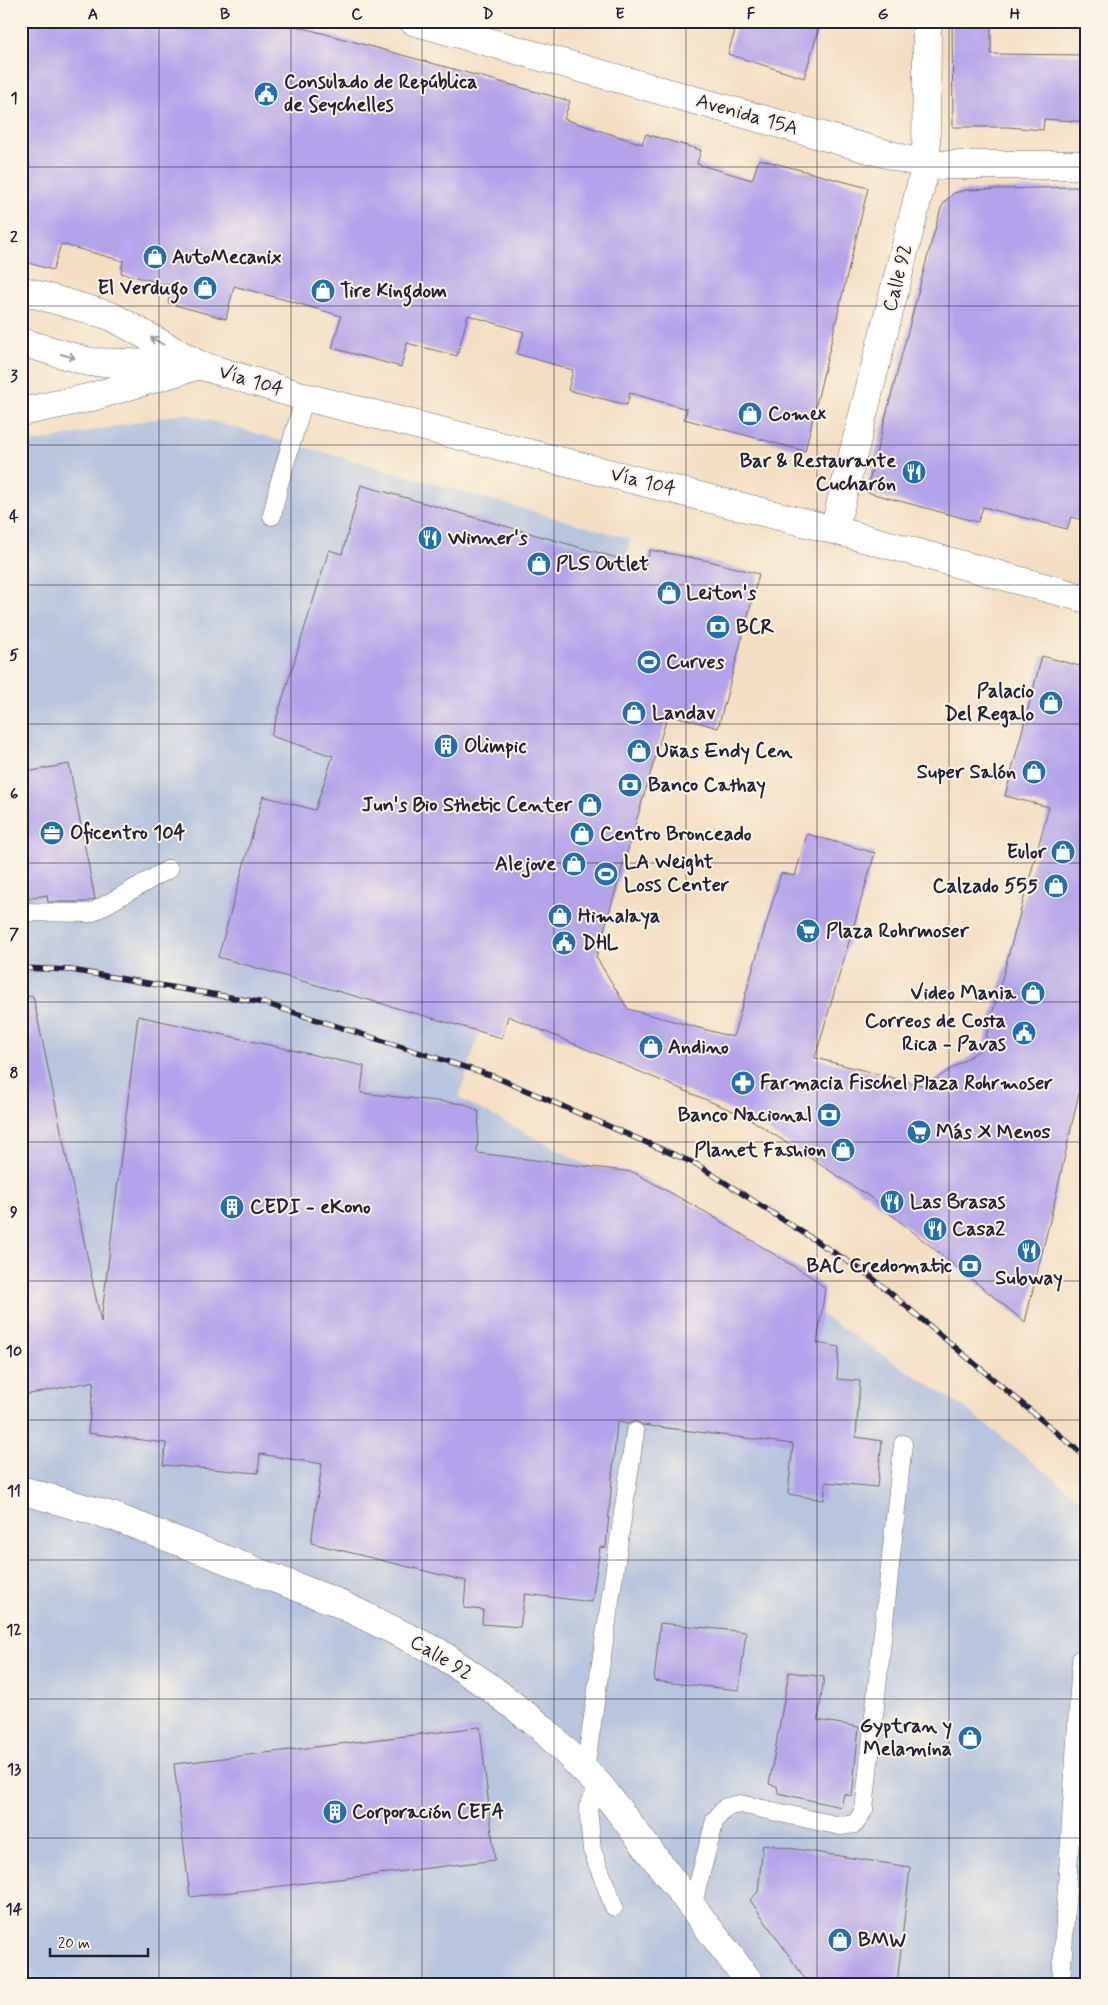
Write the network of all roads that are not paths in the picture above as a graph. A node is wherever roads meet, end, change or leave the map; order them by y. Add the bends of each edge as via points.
1 (413, 21) edge
2 (927, 21) edge
3 (926, 165) junction
4 (1087, 165) edge
5 (21, 290) edge
6 (21, 342) edge
7 (200, 365) junction
8 (305, 397) junction
9 (21, 412) edge
10 (272, 516) dead end
11 (834, 530) junction
12 (1087, 599) edge
13 (169, 869) dead end
14 (21, 912) edge
15 (635, 1432) dead end
16 (903, 1444) dead end
17 (21, 1490) edge
18 (1081, 1659) dead end
19 (592, 1779) junction
20 (692, 1907) junction
21 (614, 1908) dead end
22 (751, 1984) edge
23 (1061, 1984) edge

1 - 3 street, Avenida 15A
2 - 3 street, Calle 92
3 - 4 street, Avenida 15A
3 - 11 street, Calle 92
7 -> 5 street, Vía 104 via 111,316
6 -> 7 street, Vía 104 via 90,362
7 - 8 street, Vía 104
7 - 9 street via 88,398
8 - 10 lane via 278,484
8 - 11 street, Vía 104
11 - 12 street, Vía 104
13 - 14 lane via 92,913
15 - 19 lane
16 - 20 lane via 864,1810 855,1824 840,1826 740,1804 726,1807 715,1820
17 - 19 street, Calle 92 via 112,1516 224,1558 336,1602 438,1652 541,1727
18 - 23 lane
19 - 20 street, Calle 92
19 - 21 lane via 588,1808 592,1850
20 - 22 street, Calle 92

